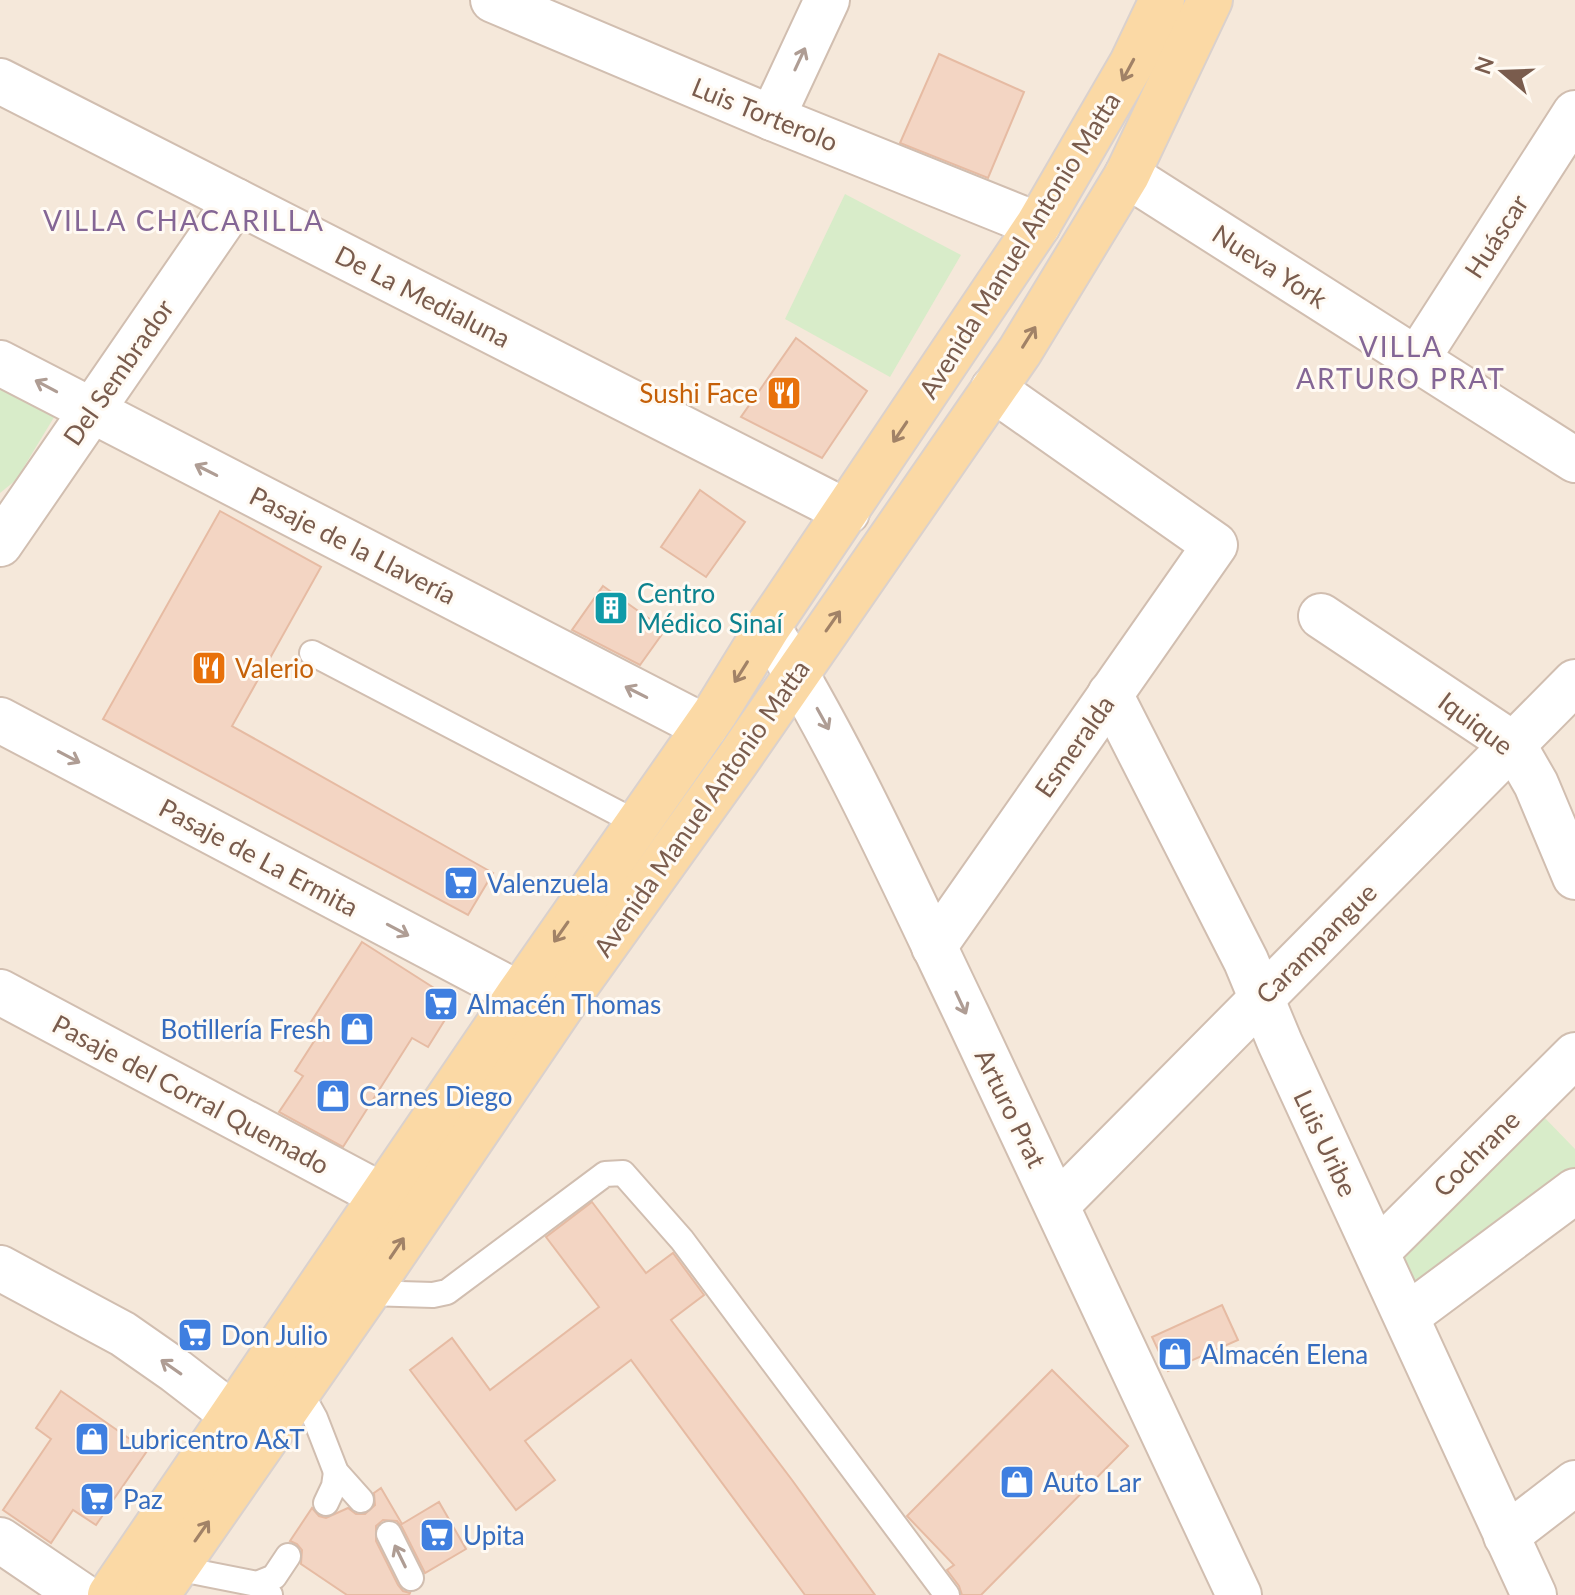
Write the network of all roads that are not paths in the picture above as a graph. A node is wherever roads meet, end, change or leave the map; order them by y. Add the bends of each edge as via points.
1 (493, 0) edge
2 (827, 0) edge
3 (1162, 0) edge
4 (1210, 0) edge
5 (563, 14) edge
6 (0, 81) edge
7 (772, 118) junction
8 (1570, 133) edge
9 (1127, 175) junction
10 (236, 201) junction
11 (1038, 225) junction
12 (1417, 359) junction
13 (0, 363) edge
14 (993, 389) junction
15 (91, 410) junction
16 (1575, 460) edge
17 (847, 512) junction
18 (0, 544) edge
19 (1321, 616) dead end
20 (768, 627) junction
21 (312, 653) dead end
22 (797, 673) junction
23 (1575, 682) edge
24 (1110, 694) junction
25 (0, 720) edge
26 (705, 727) junction
27 (1513, 744) junction
28 (637, 823) junction
29 (1575, 877) edge
30 (934, 947) junction
31 (0, 992) edge
32 (519, 994) junction
33 (1262, 998) junction
34 (1575, 1055) edge
35 (1575, 1191) edge
36 (383, 1196) junction
37 (1057, 1205) junction
38 (1377, 1252) junction
39 (0, 1268) edge
40 (367, 1293) junction
41 (1407, 1316) junction
42 (300, 1391) junction
43 (233, 1415) junction
44 (336, 1472) junction
45 (1575, 1483) edge
46 (361, 1500) dead end
47 (326, 1503) dead end
48 (389, 1534) dead end
49 (1506, 1536) junction
50 (0, 1540) edge
51 (288, 1556) dead end
52 (411, 1578) dead end
53 (167, 1582) edge
54 (263, 1590) edge
55 (81, 1595) edge
56 (110, 1595) edge
57 (947, 1595) edge
58 (1239, 1595) edge
59 (1534, 1595) edge

1 - 5 street, Luis Torterolo
7 -> 2 street
3 -> 11 main road, Avenida Manuel Antonio Matta via 1132,63
4 - 9 main road, Avenida Manuel Antonio Matta
5 - 7 street, Luis Torterolo
6 - 10 street, De La Medialuna
7 - 11 street, Luis Torterolo
8 - 12 street, Huáscar
9 - 12 street, Nueva York
14 -> 9 main road, Avenida Manuel Antonio Matta
10 - 15 street, Del Sembrador
10 - 17 street, De La Medialuna
11 -> 17 main road, Avenida Manuel Antonio Matta
12 - 16 street, Nueva York
15 -> 13 street, Pasaje de la Llavería
22 -> 14 main road, Avenida Manuel Antonio Matta
14 - 24 street, Esmeralda via 1215,545
15 - 18 street, Del Sembrador
26 -> 15 street, Pasaje de la Llavería
17 - 20 main road, Avenida Manuel Antonio Matta
19 - 27 street, Iquique
20 - 22 street, Arturo Prat
20 -> 26 main road, Avenida Manuel Antonio Matta
21 - 28 lane
22 -> 30 street, Arturo Prat
40 -> 22 main road, Avenida Manuel Antonio Matta
23 - 27 street, Carampangue
24 - 30 street, Esmeralda
24 - 33 street, Luis Uribe
25 -> 32 street, Pasaje de La Ermita
26 - 28 main road, Avenida Manuel Antonio Matta
27 - 29 street, Iquique
27 - 33 street, Carampangue
28 -> 32 main road, Avenida Manuel Antonio Matta
30 -> 37 street, Arturo Prat
31 - 36 street, Pasaje del Corral Quemado
32 - 36 main road, Avenida Manuel Antonio Matta
33 - 37 street, Carampangue
33 - 38 street, Luis Uribe
34 - 38 street, Cochrane
35 - 41 street
36 - 43 main road, Avenida Manuel Antonio Matta
37 - 58 street, Arturo Prat
38 - 41 street, Luis Uribe
43 -> 39 street via 123,1334
40 - 42 main road, Avenida Manuel Antonio Matta
40 - 57 lane via 447,1292 605,1174 623,1173 682,1240
41 - 49 street, Luis Uribe
42 - 44 lane
53 -> 42 main road, Avenida Manuel Antonio Matta
43 - 56 main road, Avenida Manuel Antonio Matta
44 - 46 lane
44 - 47 lane
45 - 49 street
52 -> 48 lane
49 - 59 street, Luis Uribe
50 - 55 street
51 - 54 lane
53 - 54 lane

